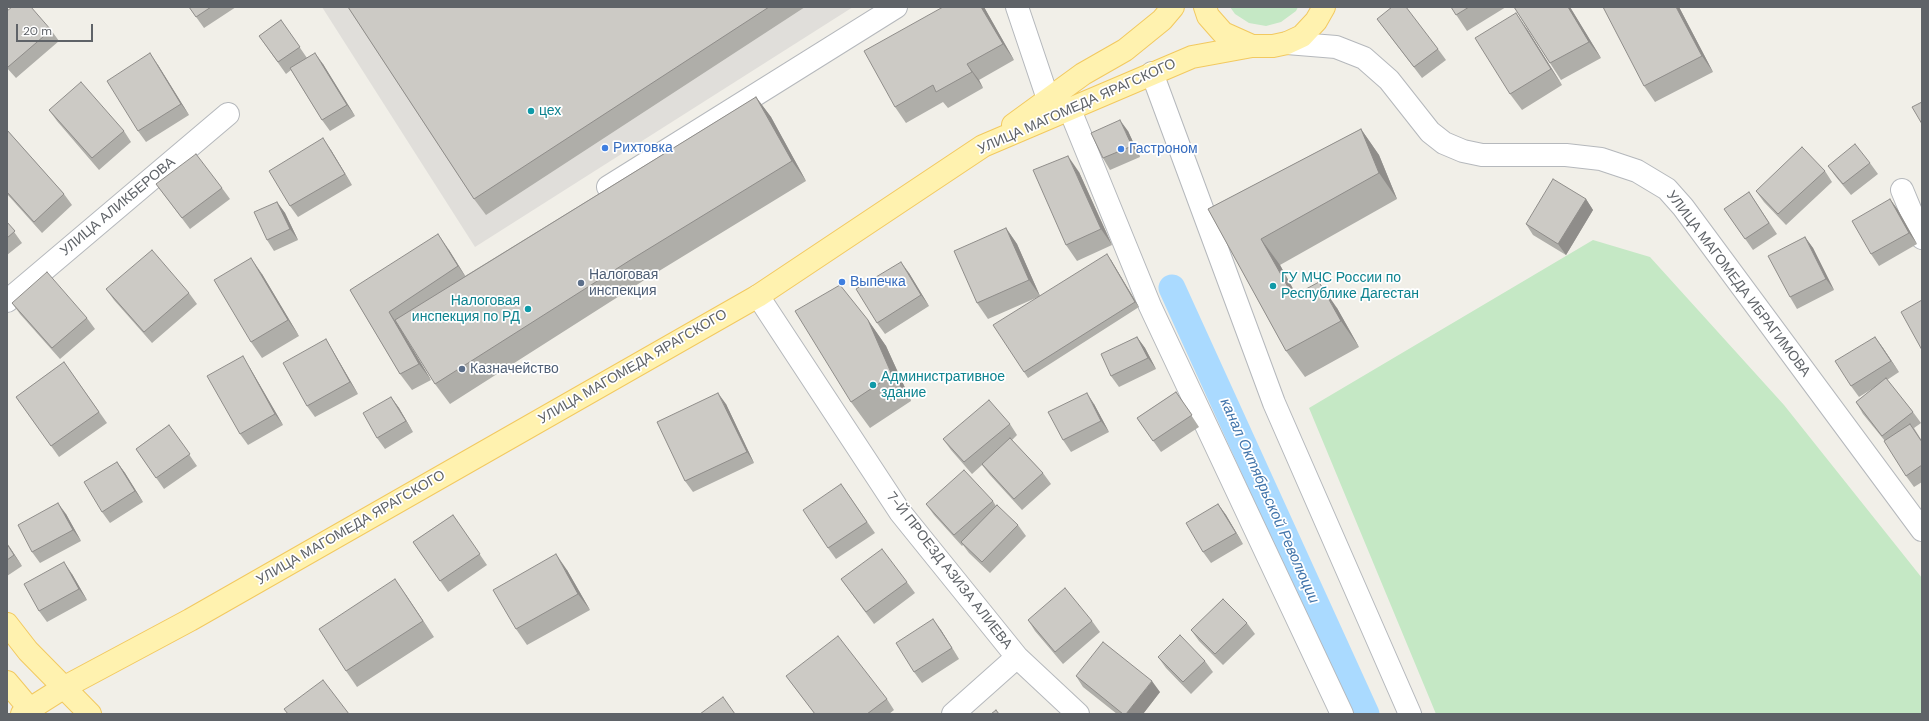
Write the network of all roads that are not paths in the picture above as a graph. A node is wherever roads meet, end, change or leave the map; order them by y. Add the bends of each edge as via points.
1 (896, 7) edge
2 (1017, 7) edge
3 (1173, 7) edge
4 (1205, 7) edge
5 (1324, 7) edge
6 (1287, 43) junction
7 (1252, 46) junction
8 (1152, 73) junction
9 (1048, 99) junction
10 (1070, 110) junction
11 (228, 114) dead end
12 (983, 146) junction
13 (608, 187) edge
14 (1902, 190) dead end
15 (1922, 238) edge
16 (758, 296) junction
17 (7, 301) edge
18 (1922, 530) edge
19 (7, 624) edge
20 (1017, 657) junction
21 (7, 682) edge
22 (63, 688) junction
23 (28, 712) edge
24 (90, 714) edge
25 (953, 714) edge
26 (1078, 714) edge
27 (1342, 714) edge
28 (1410, 714) edge

1 - 13 street
2 - 9 street
3 - 9 main road via 1162,20 1125,50 1083,74
4 - 7 main road via 1208,16 1224,33
5 - 6 main road via 1316,22 1302,36
6 - 7 main road
6 - 18 street, УЛИЦА МАГОМЕДА ИБРАГИМОВА via 1336,47 1364,58 1389,80 1430,132 1444,143 1463,151 1482,155 1566,155 1600,159 1637,171 1667,189 1683,207
7 - 8 main road, УЛИЦА МАГОМЕДА ЯРАГСКОГО via 1192,57
8 - 10 main road, УЛИЦА МАГОМЕДА ЯРАГСКОГО
8 - 28 street via 1274,402
9 - 12 main road
10 - 12 main road, УЛИЦА МАГОМЕДА ЯРАГСКОГО
10 - 27 street via 1150,306
11 - 17 street, УЛИЦА АЛИКБЕРОВА
12 - 16 main road, УЛИЦА МАГОМЕДА ЯРАГСКОГО
14 - 15 street
16 - 20 street, 7-Й ПРОЕЗД АЗИЗА АЛИЕВА via 900,512
16 - 22 main road, УЛИЦА МАГОМЕДА ЯРАГСКОГО via 190,620
19 - 22 main road
20 - 25 street
20 - 26 street, 7-Й ПРОЕЗД АЗИЗА АЛИЕВА
21 - 23 main road
22 - 23 main road, УЛИЦА МАГОМЕДА ЯРАГСКОГО
22 - 24 main road

